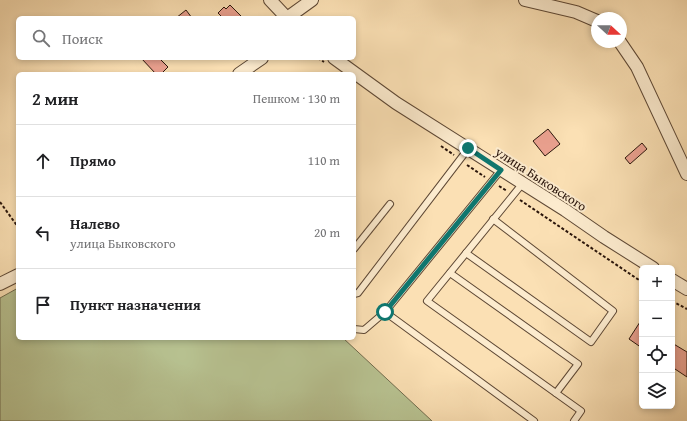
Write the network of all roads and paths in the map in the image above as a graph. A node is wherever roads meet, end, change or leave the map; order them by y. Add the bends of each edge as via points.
1 (270, 0) edge
2 (312, 0) edge
3 (525, 0) edge
4 (285, 16) edge
5 (290, 16) edge
6 (591, 18) edge
7 (624, 48) edge
8 (259, 60) edge
9 (337, 60) edge
10 (242, 72) edge
11 (353, 72) edge
12 (356, 74) edge
13 (468, 148) junction
14 (501, 170) junction
15 (687, 174) edge
16 (523, 183) junction
17 (0, 202) edge
18 (390, 204) dead end
19 (493, 219) junction
20 (16, 224) edge
21 (356, 246) edge
22 (466, 253) junction
23 (648, 265) edge
24 (450, 273) junction
25 (16, 276) edge
26 (675, 282) edge
27 (0, 284) edge
28 (687, 289) edge
29 (356, 293) edge
30 (674, 301) edge
31 (687, 309) edge
32 (385, 312) junction
33 (356, 329) edge
34 (556, 393) junction
35 (534, 421) edge
36 (574, 421) edge

1 - 4 street
2 - 5 street
3 - 6 street via 576,12
7 - 15 street via 637,67
8 - 10 street
9 - 11 street, улица Быковского
12 - 13 street, улица Быковского via 396,103
13 - 14 street, улица Быковского
13 - 29 lane
14 - 16 street, улица Быковского
14 - 32 lane
16 - 19 lane
16 - 23 street, улица Быковского
17 - 20 path
18 - 21 lane
19 - 22 lane
19 - 22 lane via 613,311 590,342
22 - 24 lane
24 - 34 lane via 578,364
24 - 34 lane via 427,301
25 - 27 street
26 - 28 street
30 - 31 path
32 - 33 lane via 364,330
32 - 35 lane
34 - 36 lane via 581,411

